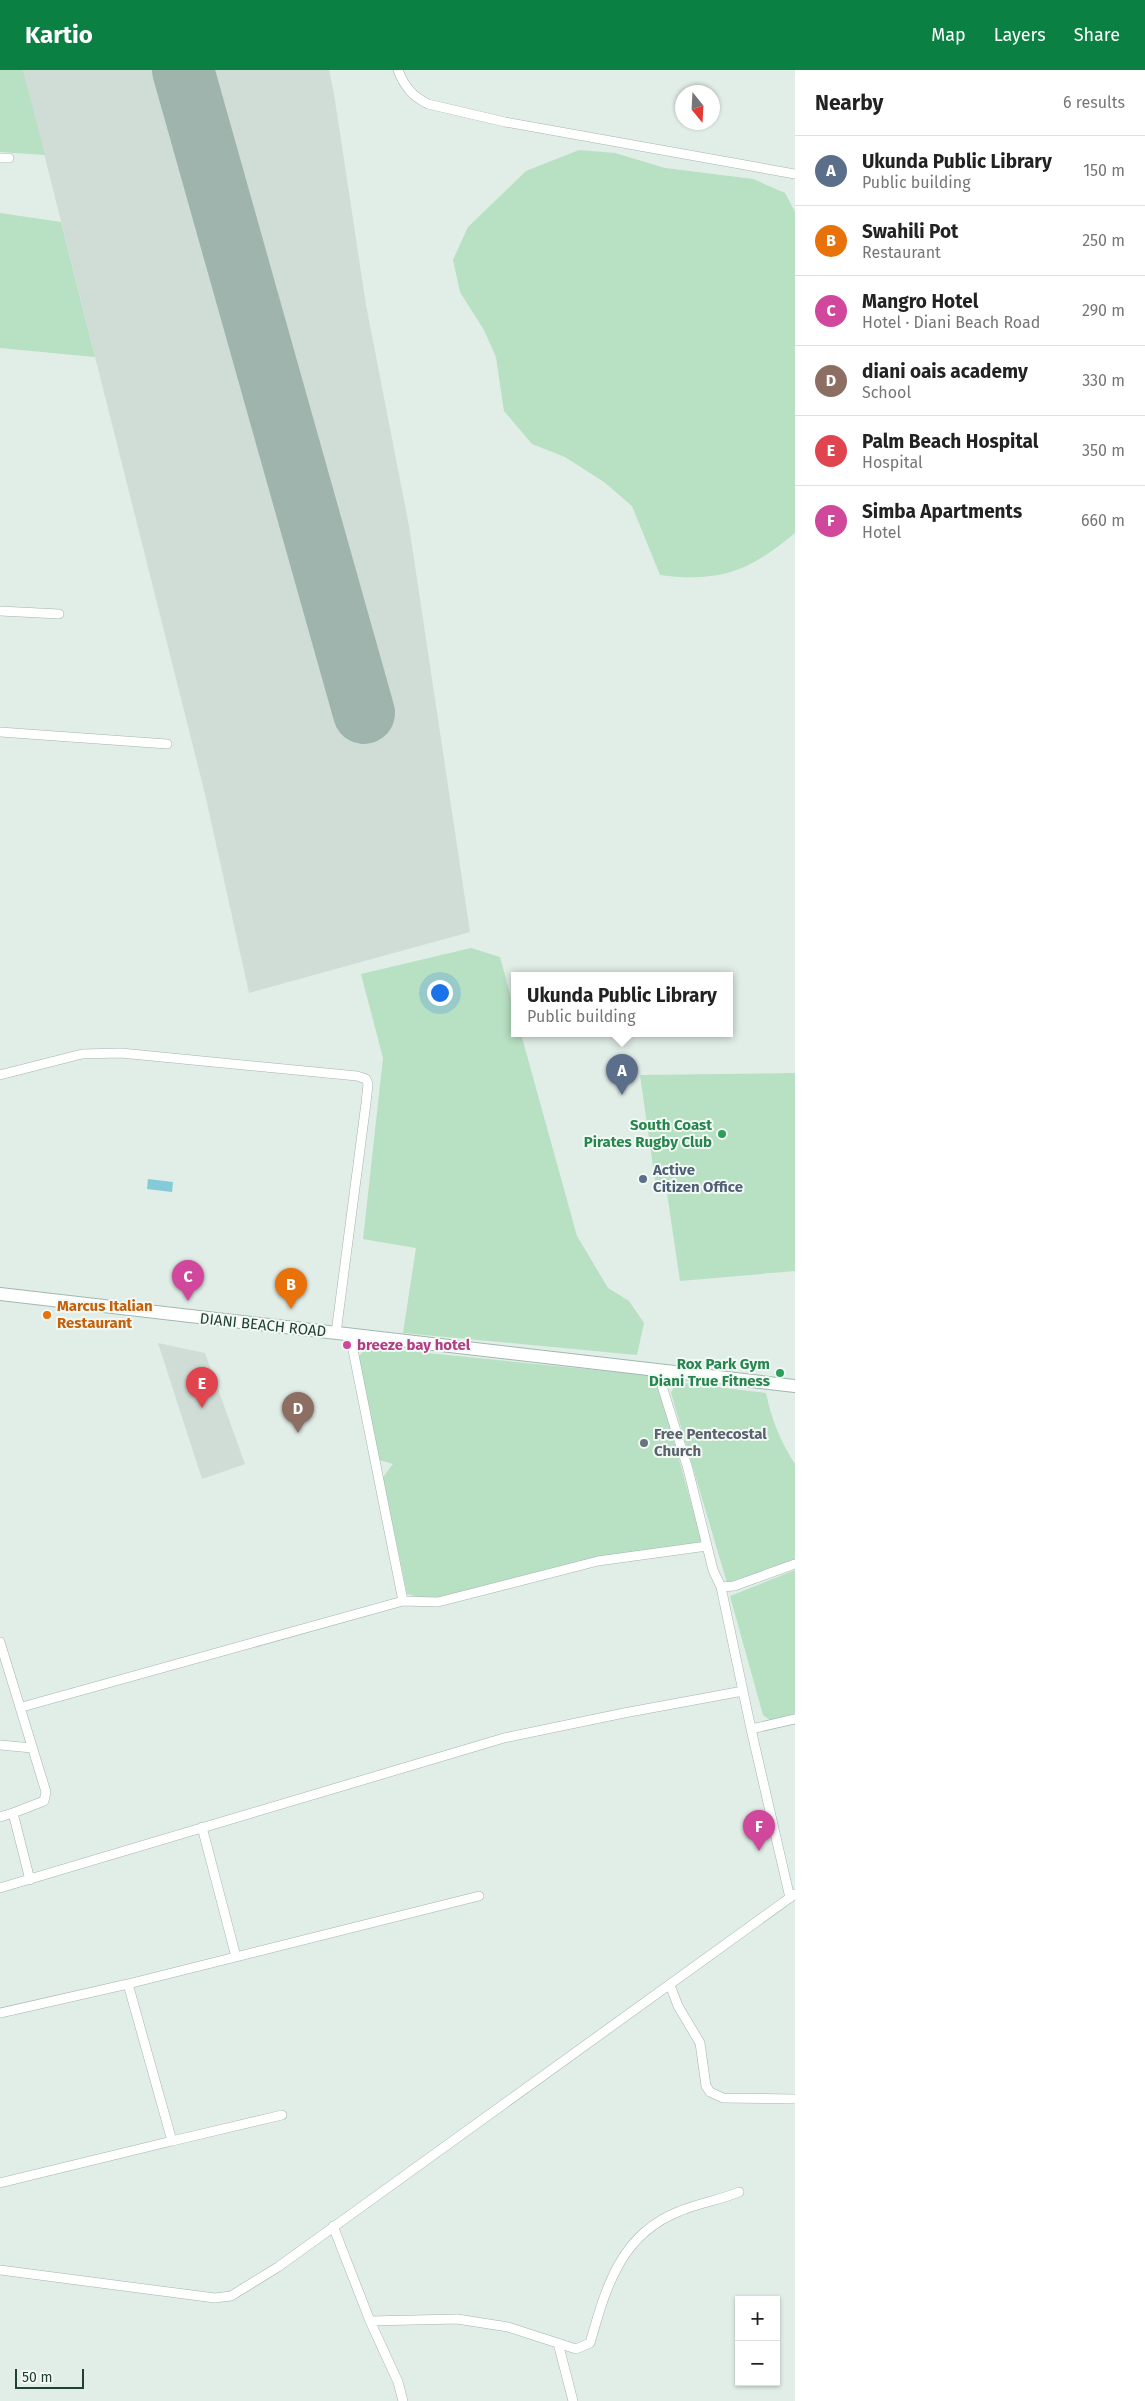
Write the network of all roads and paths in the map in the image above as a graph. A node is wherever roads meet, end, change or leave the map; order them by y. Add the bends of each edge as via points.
1 (398, 70) edge
2 (795, 174) edge
3 (0, 611) edge
4 (59, 614) dead end
5 (0, 732) edge
6 (167, 744) dead end
7 (0, 1075) edge
8 (0, 1294) edge
9 (336, 1333) junction
10 (350, 1335) junction
11 (657, 1370) junction
12 (795, 1386) edge
13 (707, 1546) junction
14 (795, 1564) edge
15 (720, 1588) junction
16 (403, 1601) junction
17 (0, 1642) edge
18 (743, 1691) junction
19 (22, 1707) junction
20 (795, 1719) edge
21 (751, 1729) junction
22 (0, 1745) edge
23 (32, 1748) junction
24 (13, 1813) junction
25 (0, 1817) edge
26 (202, 1827) junction
27 (30, 1880) junction
28 (0, 1888) edge
29 (479, 1896) dead end
30 (793, 1896) edge
31 (236, 1957) junction
32 (128, 1984) junction
33 (670, 1985) junction
34 (0, 2013) edge
35 (795, 2099) edge
36 (282, 2115) dead end
37 (172, 2141) junction
38 (0, 2183) edge
39 (739, 2192) dead end
40 (333, 2226) junction
41 (1, 2272) edge
42 (370, 2321) junction
43 (558, 2343) junction
44 (403, 2401) edge
45 (573, 2401) edge

1 - 2 street via 408,90 428,104 506,122
3 - 4 street
5 - 6 street
7 - 9 street via 82,1054 121,1053 366,1079 366,1103
8 - 9 main road, DIANI BEACH ROAD
9 - 10 main road, DIANI BEACH ROAD
10 - 11 main road, DIANI BEACH ROAD
10 - 16 street
11 - 12 main road, DIANI BEACH ROAD
11 - 13 street via 688,1469
13 - 15 street
13 - 16 street via 598,1561 438,1602
14 - 15 street
15 - 18 street
16 - 19 street
17 - 19 street
18 - 21 street
18 - 26 street via 504,1738
19 - 23 street
20 - 21 street
21 - 30 street
22 - 23 street
23 - 24 street via 46,1798
24 - 25 street
24 - 27 street
26 - 27 street
26 - 31 street
27 - 28 street
29 - 31 street
30 - 33 street
31 - 32 street
32 - 34 street
32 - 37 street
33 - 35 street via 678,2006 700,2043 706,2086 710,2092 723,2098
33 - 40 street
36 - 37 street
37 - 38 street
39 - 43 street via 680,2211 658,2223 620,2259 606,2288 590,2342 576,2349
40 - 41 street via 278,2267 231,2296 205,2296
40 - 42 street
42 - 43 street via 457,2319 508,2327
42 - 44 street via 398,2382
43 - 45 street

